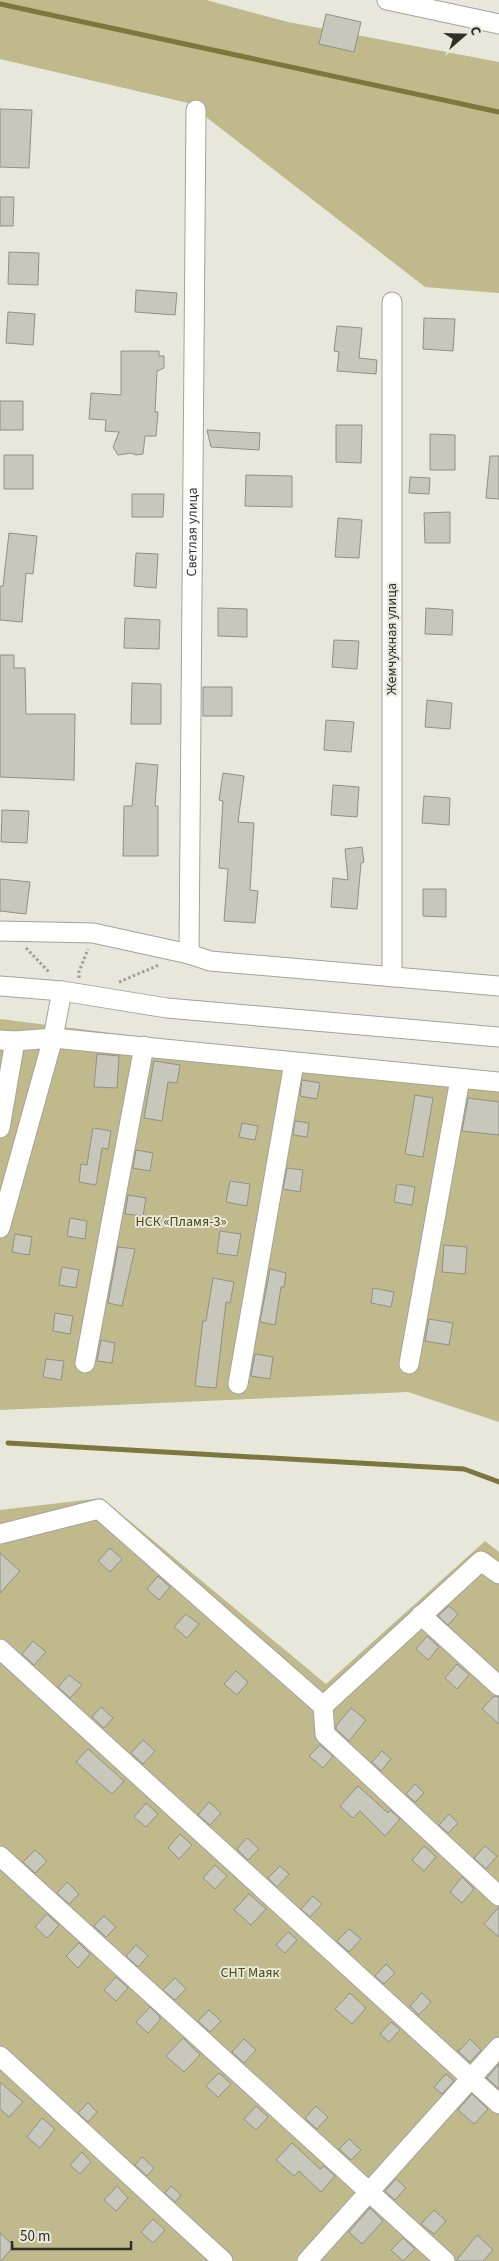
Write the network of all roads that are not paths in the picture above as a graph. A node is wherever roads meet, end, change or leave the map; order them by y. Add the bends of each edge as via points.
1 (387, 0) edge
2 (499, 24) edge
3 (196, 110) dead end
4 (392, 302) dead end
5 (5, 931) edge
6 (182, 952) junction
7 (392, 977) junction
8 (58, 984) junction
9 (0, 986) edge
10 (499, 986) edge
11 (499, 1036) edge
12 (53, 1038) junction
13 (8, 1040) edge
14 (144, 1046) junction
15 (294, 1063) junction
16 (460, 1079) junction
17 (499, 1082) edge
18 (0, 1128) edge
19 (0, 1228) edge
20 (85, 1363) dead end
21 (409, 1364) dead end
22 (238, 1384) dead end
23 (0, 1534) edge
24 (499, 1574) edge
25 (421, 1615) junction
26 (0, 1649) edge
27 (499, 1686) edge
28 (323, 1706) junction
29 (0, 1856) edge
30 (499, 1896) edge
31 (499, 2047) edge
32 (0, 2056) edge
33 (470, 2078) junction
34 (499, 2104) edge
35 (368, 2192) junction
36 (223, 2261) edge
37 (307, 2261) edge
38 (444, 2261) edge

1 - 2 street
3 - 6 street, Светлая улица
4 - 7 street, Жемчужная улица
5 - 6 street via 98,934
6 - 7 street via 210,961
7 - 10 street
8 - 9 street
8 - 11 street via 167,1008
8 - 12 street
12 - 13 street
12 - 14 street
12 - 19 street
13 - 18 street
14 - 15 street
14 - 20 street
15 - 16 street
15 - 22 street
16 - 17 street
16 - 21 street
23 - 28 street via 99,1509
24 - 25 street via 481,1562
25 - 27 street
25 - 28 street
26 - 33 street
28 - 30 street via 324,1734
29 - 35 street
31 - 33 street
32 - 36 street
33 - 34 street
33 - 35 street
35 - 37 street
35 - 38 street

